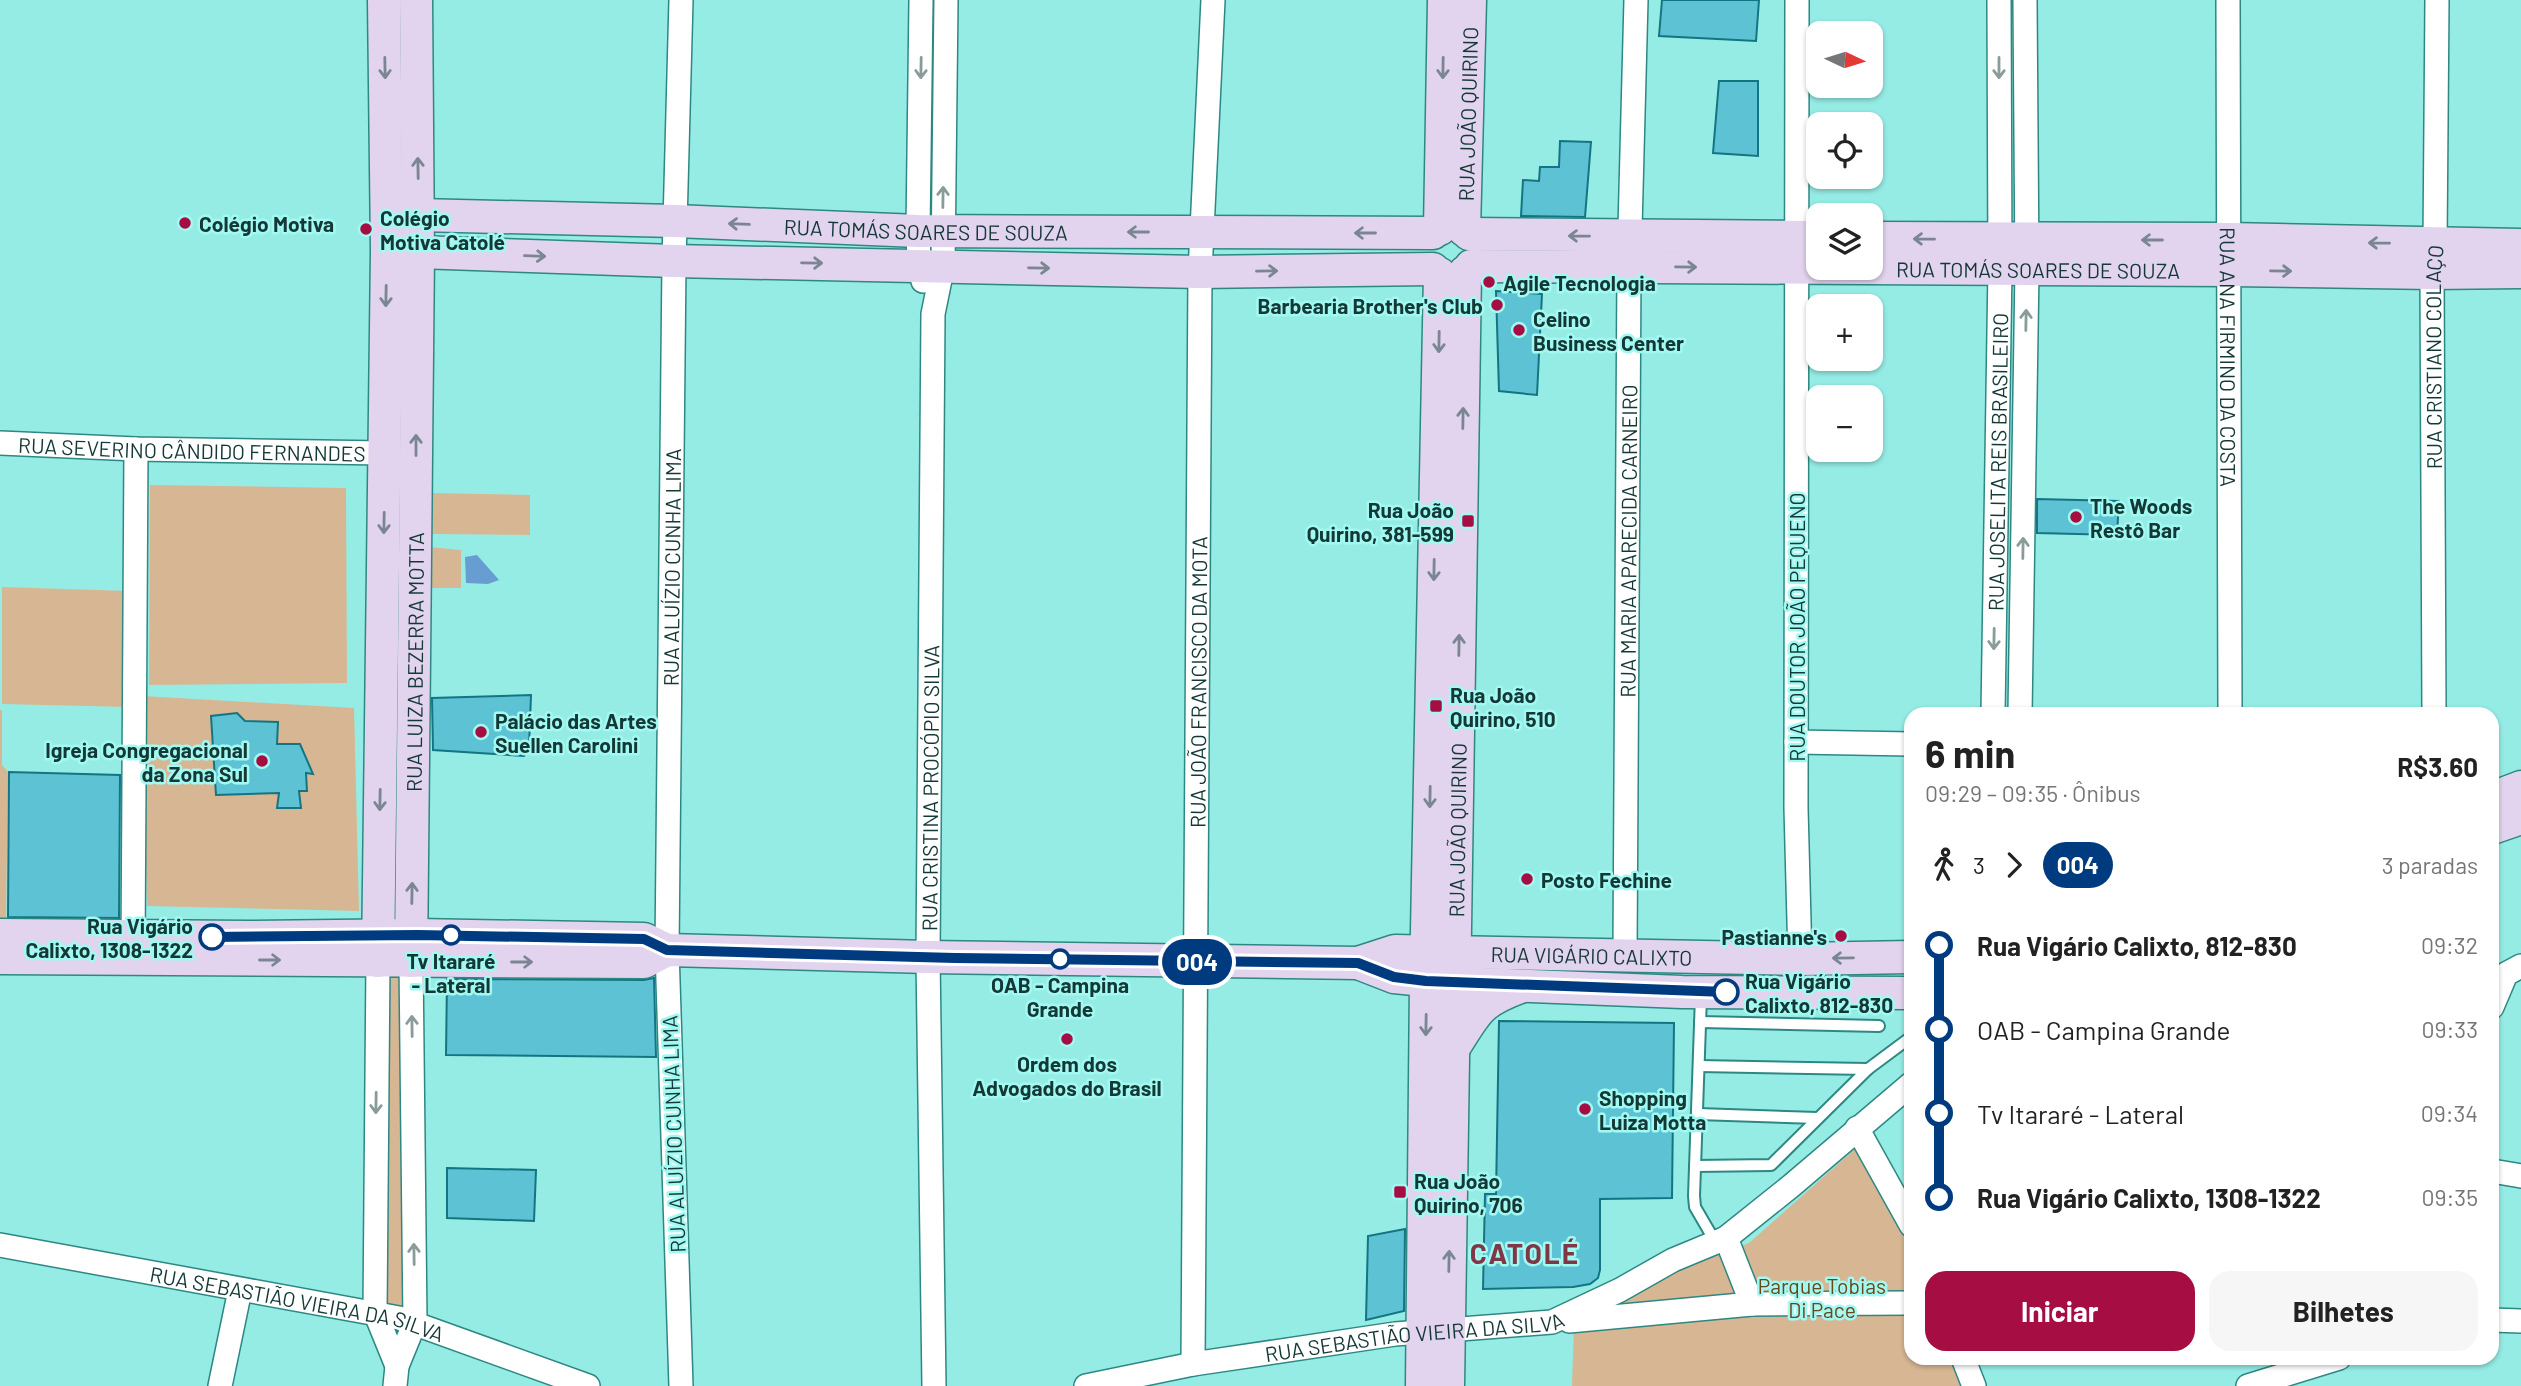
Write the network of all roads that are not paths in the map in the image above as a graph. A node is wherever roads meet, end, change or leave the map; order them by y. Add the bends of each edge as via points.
1 (384, 0) edge
2 (416, 0) edge
3 (681, 0) edge
4 (922, 0) edge
5 (946, 0) edge
6 (1213, 0) edge
7 (1444, 0) edge
8 (1470, 0) edge
9 (1636, 0) edge
10 (1797, 0) edge
11 (2000, 0) edge
12 (2025, 0) edge
13 (2228, 0) edge
14 (2437, 0) edge
15 (1806, 213) edge
16 (418, 215) junction
17 (675, 221) junction
18 (931, 231) junction
19 (1202, 232) junction
20 (1452, 232) junction
21 (1806, 237) edge
22 (1883, 239) edge
23 (1806, 240) edge
24 (2521, 245) edge
25 (418, 252) junction
26 (1630, 252) junction
27 (2013, 254) junction
28 (2230, 255) junction
29 (2433, 259) junction
30 (674, 261) junction
31 (931, 265) junction
32 (1796, 269) junction
33 (1452, 271) junction
34 (1200, 272) junction
35 (2521, 272) edge
36 (0, 443) edge
37 (136, 449) junction
38 (385, 453) junction
39 (1993, 707) edge
40 (2020, 707) edge
41 (2230, 707) edge
42 (2434, 707) edge
43 (1796, 742) junction
44 (1904, 744) edge
45 (380, 754) junction
46 (414, 755) junction
47 (2521, 788) edge
48 (2499, 796) edge
49 (2521, 818) edge
50 (2499, 826) edge
51 (0, 935) edge
52 (133, 948) junction
53 (378, 948) junction
54 (412, 948) junction
55 (667, 950) junction
56 (1625, 954) junction
57 (928, 957) junction
58 (1904, 957) edge
59 (0, 958) edge
60 (1800, 959) junction
61 (1195, 962) junction
62 (2521, 966) edge
63 (1441, 967) junction
64 (1521, 986) junction
65 (2499, 988) edge
66 (1904, 993) edge
67 (1701, 1007) junction
68 (1879, 1026) dead end
69 (1904, 1042) edge
70 (1453, 1051) junction
71 (1699, 1066) junction
72 (1868, 1069) junction
73 (1904, 1090) edge
74 (1698, 1114) junction
75 (1818, 1118) junction
76 (1857, 1128) junction
77 (1695, 1166) junction
78 (2499, 1172) edge
79 (2521, 1176) edge
80 (1904, 1207) edge
81 (1721, 1240) junction
82 (0, 1245) edge
83 (240, 1290) junction
84 (1904, 1303) edge
85 (1752, 1304) junction
86 (374, 1312) junction
87 (2499, 1320) edge
88 (2521, 1321) edge
89 (415, 1322) junction
90 (1552, 1322) junction
91 (1435, 1331) junction
92 (1193, 1364) junction
93 (1971, 1365) edge
94 (2316, 1365) edge
95 (396, 1376) edge
96 (220, 1386) edge
97 (588, 1386) edge
98 (681, 1386) edge
99 (934, 1386) edge
100 (1086, 1386) edge
101 (1422, 1386) edge
102 (1448, 1386) edge
103 (1974, 1386) edge
104 (2248, 1386) edge

1 -> 38 street, RUA LUIZA BEZERRA MOTTA
16 -> 2 street, RUA LUIZA BEZERRA MOTTA
3 - 17 street, RUA ALUÍZIO CUNHA LIMA
4 -> 18 street, RUA CRISTINA PROCÓPIO SILVA
18 -> 5 street, RUA CRISTINA PROCÓPIO SILVA
6 - 19 street, RUA JOÃO FRANCISCO DA MOTA
7 -> 20 street, RUA JOÃO QUIRINO
8 - 20 street, RUA JOÃO QUIRINO
9 - 26 street, RUA MARIA APARECIDA CARNEIRO
10 - 15 street, RUA DOUTOR JOÃO PEQUENO
11 -> 27 street, RUA JOSELITA REIS BRASILEIRO
12 - 27 street, RUA JOSELITA REIS BRASILEIRO
13 - 28 street, RUA ANA FIRMINO DA COSTA
14 - 29 street, RUA CRISTIANO COLAÇO
16 - 17 street, RUA TOMÁS SOARES DE SOUZA
16 - 25 street, RUA LUIZA BEZERRA MOTTA
18 -> 17 street, RUA TOMÁS SOARES DE SOUZA
17 - 30 street, RUA ALUÍZIO CUNHA LIMA
19 -> 18 street, RUA TOMÁS SOARES DE SOUZA
18 - 31 street, RUA CRISTINA PROCÓPIO SILVA
20 -> 19 street, RUA TOMÁS SOARES DE SOUZA
19 - 34 street, RUA JOÃO FRANCISCO DA MOTA
26 -> 20 street, RUA TOMÁS SOARES DE SOUZA
20 - 33 street via 1476,250
20 - 33 street via 1426,247 1426,255
21 - 26 street, RUA TOMÁS SOARES DE SOUZA
27 -> 22 street, RUA TOMÁS SOARES DE SOUZA
23 - 32 street, RUA DOUTOR JOÃO PEQUENO
24 - 29 street, RUA TOMÁS SOARES DE SOUZA
25 -> 30 street, RUA TOMÁS SOARES DE SOUZA
46 -> 25 street, RUA LUIZA BEZERRA MOTTA
26 -> 32 street, RUA TOMÁS SOARES DE SOUZA
26 - 33 street, RUA TOMÁS SOARES DE SOUZA
26 - 56 street, RUA MARIA APARECIDA CARNEIRO
27 - 28 street, RUA TOMÁS SOARES DE SOUZA
27 - 32 street, RUA TOMÁS SOARES DE SOUZA
27 -> 39 street, RUA JOSELITA REIS BRASILEIRO
40 -> 27 street, RUA JOSELITA REIS BRASILEIRO
28 - 29 street, RUA TOMÁS SOARES DE SOUZA
28 - 41 street, RUA ANA FIRMINO DA COSTA
29 - 35 street, RUA TOMÁS SOARES DE SOUZA
29 - 42 street, RUA CRISTIANO COLAÇO
30 -> 31 street, RUA TOMÁS SOARES DE SOUZA
30 - 55 street, RUA ALUÍZIO CUNHA LIMA
31 -> 34 street, RUA TOMÁS SOARES DE SOUZA
31 - 57 street, RUA CRISTINA PROCÓPIO SILVA
32 - 43 street, RUA DOUTOR JOÃO PEQUENO
34 -> 33 street, RUA TOMÁS SOARES DE SOUZA
33 - 63 street, RUA JOÃO QUIRINO
34 - 61 street, RUA JOÃO FRANCISCO DA MOTA
36 - 37 street, RUA SEVERINO CÂNDIDO FERNANDES
37 - 38 street, RUA SEVERINO CÂNDIDO FERNANDES
37 - 52 street
38 -> 45 street, RUA LUIZA BEZERRA MOTTA
43 - 44 street
43 - 60 street, RUA DOUTOR JOÃO PEQUENO
45 - 46 street
45 -> 53 street, RUA LUIZA BEZERRA MOTTA
54 -> 46 street, RUA LUIZA BEZERRA MOTTA
47 - 48 street
49 - 50 street
51 - 52 street, RUA VIGÁRIO CALIXTO
52 - 53 street, RUA VIGÁRIO CALIXTO
52 - 59 street, RUA VIGÁRIO CALIXTO
53 - 54 street, RUA VIGÁRIO CALIXTO
53 -> 86 street, RUA LUIZA BEZERRA MOTTA
54 - 55 street, RUA VIGÁRIO CALIXTO via 644,939
89 -> 54 street, RUA LUIZA BEZERRA MOTTA
55 - 57 street, RUA VIGÁRIO CALIXTO
55 - 98 street, RUA ALUÍZIO CUNHA LIMA
56 - 60 street, RUA VIGÁRIO CALIXTO
56 - 63 street, RUA VIGÁRIO CALIXTO
57 - 61 street, RUA VIGÁRIO CALIXTO
57 - 99 street, RUA CRISTINA PROCÓPIO SILVA
58 -> 60 street, RUA VIGÁRIO CALIXTO
61 - 63 street, RUA VIGÁRIO CALIXTO via 1358,963 1395,951
61 - 92 street, RUA JOÃO FRANCISCO DA MOTA
62 - 65 street via 2507,974
63 - 64 street, RUA VIGÁRIO CALIXTO
63 - 70 street, RUA JOÃO QUIRINO
63 -> 91 street, RUA JOÃO QUIRINO
64 - 67 street, RUA VIGÁRIO CALIXTO
64 - 70 street via 1492,998 1477,1011
66 - 67 street, RUA VIGÁRIO CALIXTO
67 - 68 lane
67 - 71 lane
69 - 72 lane
91 -> 70 street, RUA JOÃO QUIRINO
71 - 72 lane
71 - 74 lane
72 - 75 lane
73 - 76 street, RUA SEBASTIÃO VIEIRA DA SILVA
74 - 75 lane
74 - 77 lane
75 - 77 lane via 1771,1165
76 - 80 street
76 - 81 street, RUA SEBASTIÃO VIEIRA DA SILVA
77 - 81 lane via 1695,1207
78 - 79 street
81 - 85 street
81 - 90 street, RUA SEBASTIÃO VIEIRA DA SILVA
82 - 83 street, RUA SEBASTIÃO VIEIRA DA SILVA
83 - 86 street, RUA SEBASTIÃO VIEIRA DA SILVA
83 - 96 street
84 - 85 street
85 - 90 street
86 - 89 street, RUA SEBASTIÃO VIEIRA DA SILVA
86 - 95 street
87 - 88 street
89 - 95 street
89 - 97 street, RUA SEBASTIÃO VIEIRA DA SILVA
90 - 91 street, RUA SEBASTIÃO VIEIRA DA SILVA
91 - 92 street, RUA SEBASTIÃO VIEIRA DA SILVA
91 - 101 street, RUA JOÃO QUIRINO
91 - 102 street, RUA JOÃO QUIRINO
92 - 100 street, RUA SEBASTIÃO VIEIRA DA SILVA
93 - 103 street
94 - 104 street

